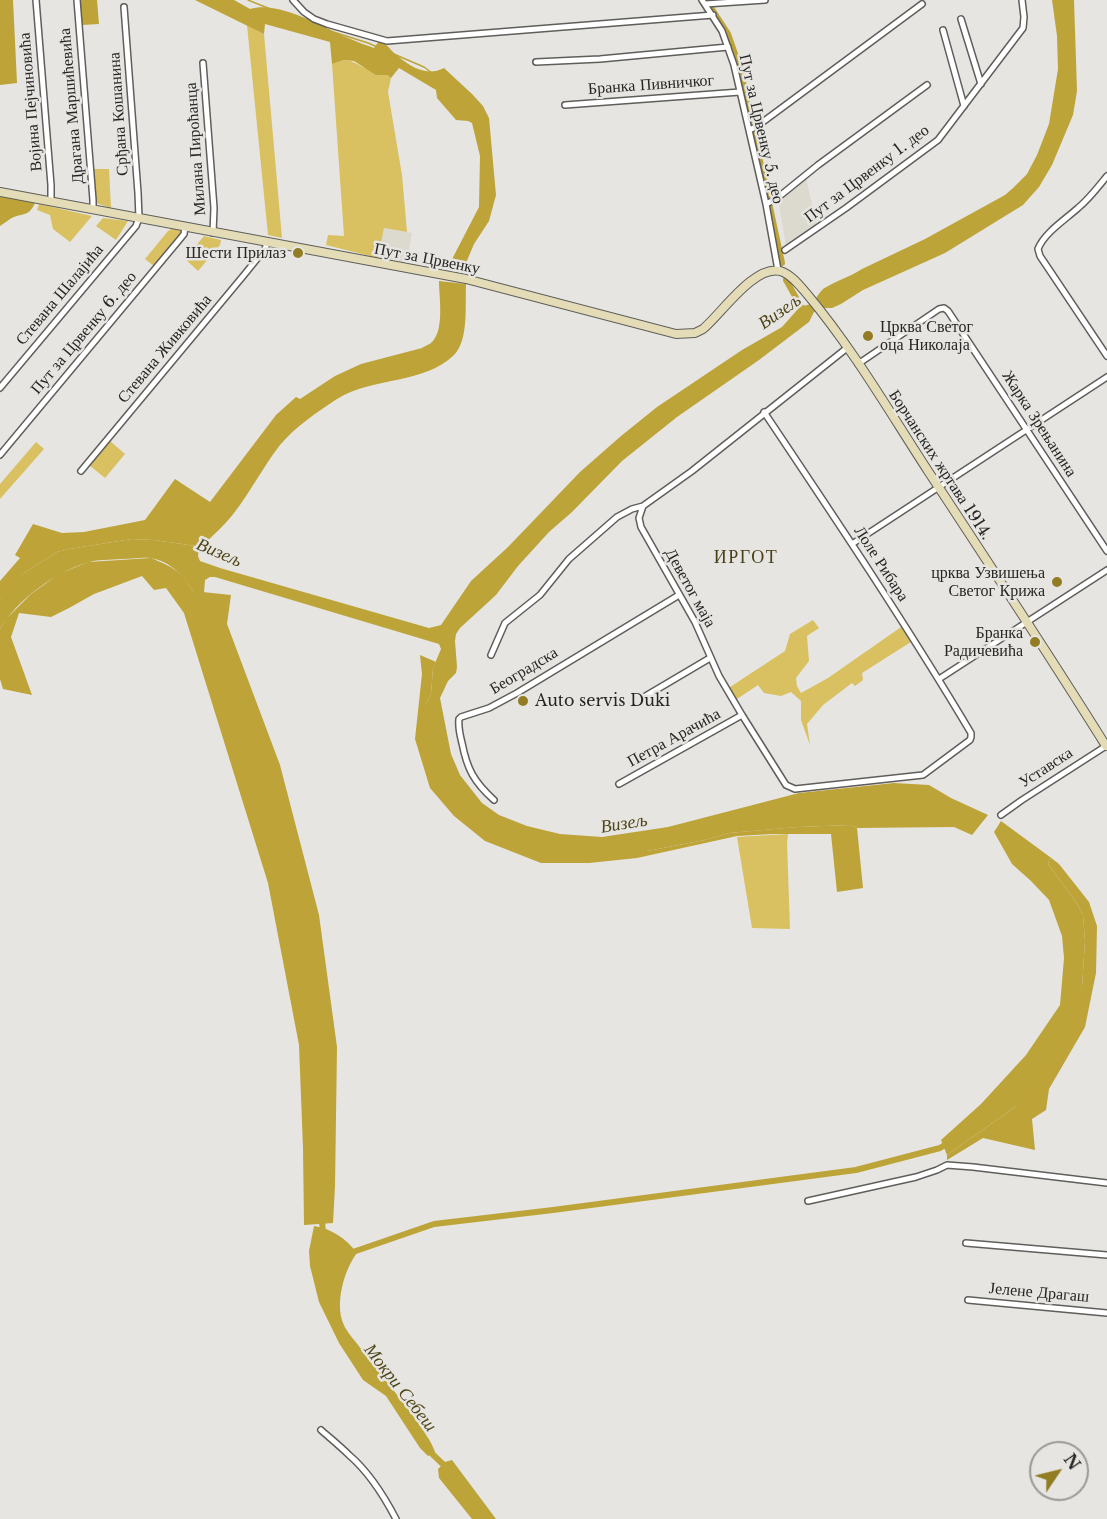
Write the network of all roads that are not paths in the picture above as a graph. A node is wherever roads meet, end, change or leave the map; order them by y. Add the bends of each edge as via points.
1 (36, 0) edge
2 (77, 0) edge
3 (293, 0) edge
4 (765, 0) edge
5 (1022, 0) edge
6 (703, 2) edge
7 (922, 4) dead end
8 (124, 7) dead end
9 (713, 15) junction
10 (961, 19) dead end
11 (943, 30) dead end
12 (728, 48) junction
13 (536, 62) dead end
14 (203, 63) dead end
15 (981, 84) junction
16 (927, 86) dead end
17 (740, 92) junction
18 (565, 105) dead end
19 (964, 106) junction
20 (749, 130) junction
21 (1107, 176) edge
22 (0, 192) edge
23 (51, 201) junction
24 (769, 202) junction
25 (93, 210) junction
26 (139, 218) junction
27 (185, 227) junction
28 (213, 232) junction
29 (267, 243) junction
30 (785, 250) dead end
31 (778, 270) junction
32 (847, 348) junction
33 (1107, 356) edge
34 (858, 364) junction
35 (1107, 377) edge
36 (0, 388) edge
37 (764, 412) junction
38 (1027, 430) junction
39 (0, 455) edge
40 (81, 471) dead end
41 (939, 487) junction
42 (643, 506) junction
43 (852, 544) junction
44 (1107, 551) edge
45 (1107, 570) edge
46 (679, 595) junction
47 (1026, 621) junction
48 (491, 655) dead end
49 (710, 658) junction
50 (939, 679) junction
51 (644, 697) dead end
52 (742, 715) junction
53 (1107, 746) edge
54 (923, 775) joint
55 (619, 784) dead end
56 (494, 800) dead end
57 (1000, 815) dead end
58 (1107, 1183) edge
59 (808, 1201) dead end
60 (966, 1243) dead end
61 (1107, 1254) edge
62 (968, 1300) dead end
63 (1107, 1313) edge
64 (321, 1430) dead end
65 (396, 1519) edge

1 - 23 street, Војина Пејчиновића
2 - 25 street, Драгана Маршићевића
3 - 9 street via 314,19 387,41
4 - 6 street
5 - 15 street, Пут за Црвенку 1. део via 1023,28
6 - 9 street, Пут за Црвенку 5. део
7 - 20 street
8 - 26 street, Срђана Кошанина
9 - 12 street, Пут за Црвенку 5. део
10 - 15 street
11 - 19 street
12 - 13 street
12 - 17 street, Пут за Црвенку 5. део
14 - 28 street, Милана Пироћанца
15 - 19 street, Пут за Црвенку 1. део
16 - 24 street
17 - 18 street, Бранка Пивничког
17 - 20 street, Пут за Црвенку 5. део
19 - 30 street, Пут за Црвенку 1. део via 938,140
20 - 24 street, Пут за Црвенку 5. део
21 - 33 street via 1038,249
22 - 23 street, Пут за Црвенку
23 - 25 street, Пут за Црвенку
24 - 31 street, Пут за Црвенку 5. део
25 - 26 street, Пут за Црвенку
26 - 27 street, Пут за Црвенку
26 - 36 street, Стевана Шалајића
27 - 28 street, Пут за Црвенку
27 - 39 street, Пут за Црвенку 6. део via 180,239
28 - 29 street, Пут за Црвенку
29 - 31 street, Пут за Црвенку via 466,279 676,334 703,329 755,276
29 - 40 street, Стевана Живковића
31 - 32 street, Борчанских жртава 1914. via 791,277
32 - 34 street, Борчанских жртава 1914.
32 - 37 street
34 - 38 street, Жарка Зрењанина via 944,308
34 - 41 street, Борчанских жртава 1914.
35 - 38 street
37 - 42 street
37 - 43 street, Лоле Рибара
38 - 41 street
38 - 44 street, Жарка Зрењанина
41 - 43 street
41 - 47 street, Борчанских жртава 1914.
42 - 46 street, Деветог маја via 641,527
42 - 48 street, Београдска via 617,517 569,560 536,599 502,627
43 - 50 street, Лоле Рибара
45 - 47 street
46 - 49 street, Деветог маја
46 - 56 street, Београдска via 517,693 459,719 468,767
47 - 50 street
47 - 53 street, Борчанских жртава 1914.
49 - 51 street
49 - 52 street, Деветог маја
50 - 54 street, Лоле Рибара via 971,737
52 - 54 street, Деветог маја via 792,789
52 - 55 street, Петра Арачића
53 - 57 street, Уставска
58 - 59 street via 947,1165 916,1177
60 - 61 street
62 - 63 street, Јелене Драгаш
64 - 65 street via 351,1455

